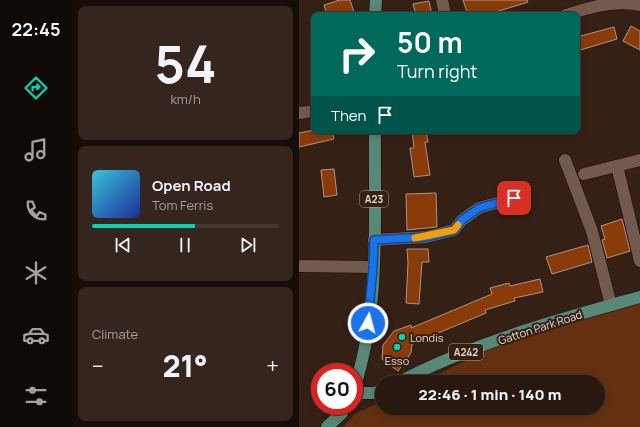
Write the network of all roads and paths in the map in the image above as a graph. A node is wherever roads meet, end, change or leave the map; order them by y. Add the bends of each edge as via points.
1 (376, 0) edge
2 (442, 0) edge
3 (640, 6) edge
4 (375, 12) edge
5 (444, 12) edge
6 (576, 12) edge
7 (311, 112) edge
8 (299, 114) edge
9 (375, 134) edge
10 (565, 160) dead end
11 (640, 160) edge
12 (617, 166) junction
13 (584, 174) dead end
14 (514, 198) dead end
15 (374, 240) junction
16 (640, 261) edge
17 (299, 266) edge
18 (373, 267) junction
19 (640, 297) edge
20 (611, 305) junction
21 (362, 363) edge
22 (413, 375) edge
23 (363, 393) edge
24 (375, 393) edge
25 (340, 415) edge
26 (327, 427) edge

1 - 4 main road
2 - 5 street
3 - 6 street via 626,3 601,4
7 - 8 street
9 - 15 main road, A23
10 - 20 street via 592,231
11 - 12 street
12 - 13 street
12 - 16 street
14 - 15 street via 479,208 462,220 454,230 427,237
15 - 18 main road, A23
17 - 18 street
18 - 21 main road, A23
19 - 20 main road, Gatton Park Road / A242
20 - 22 main road, Gatton Park Road / A242 via 535,327 443,360
23 - 24 main road
25 - 26 main road

